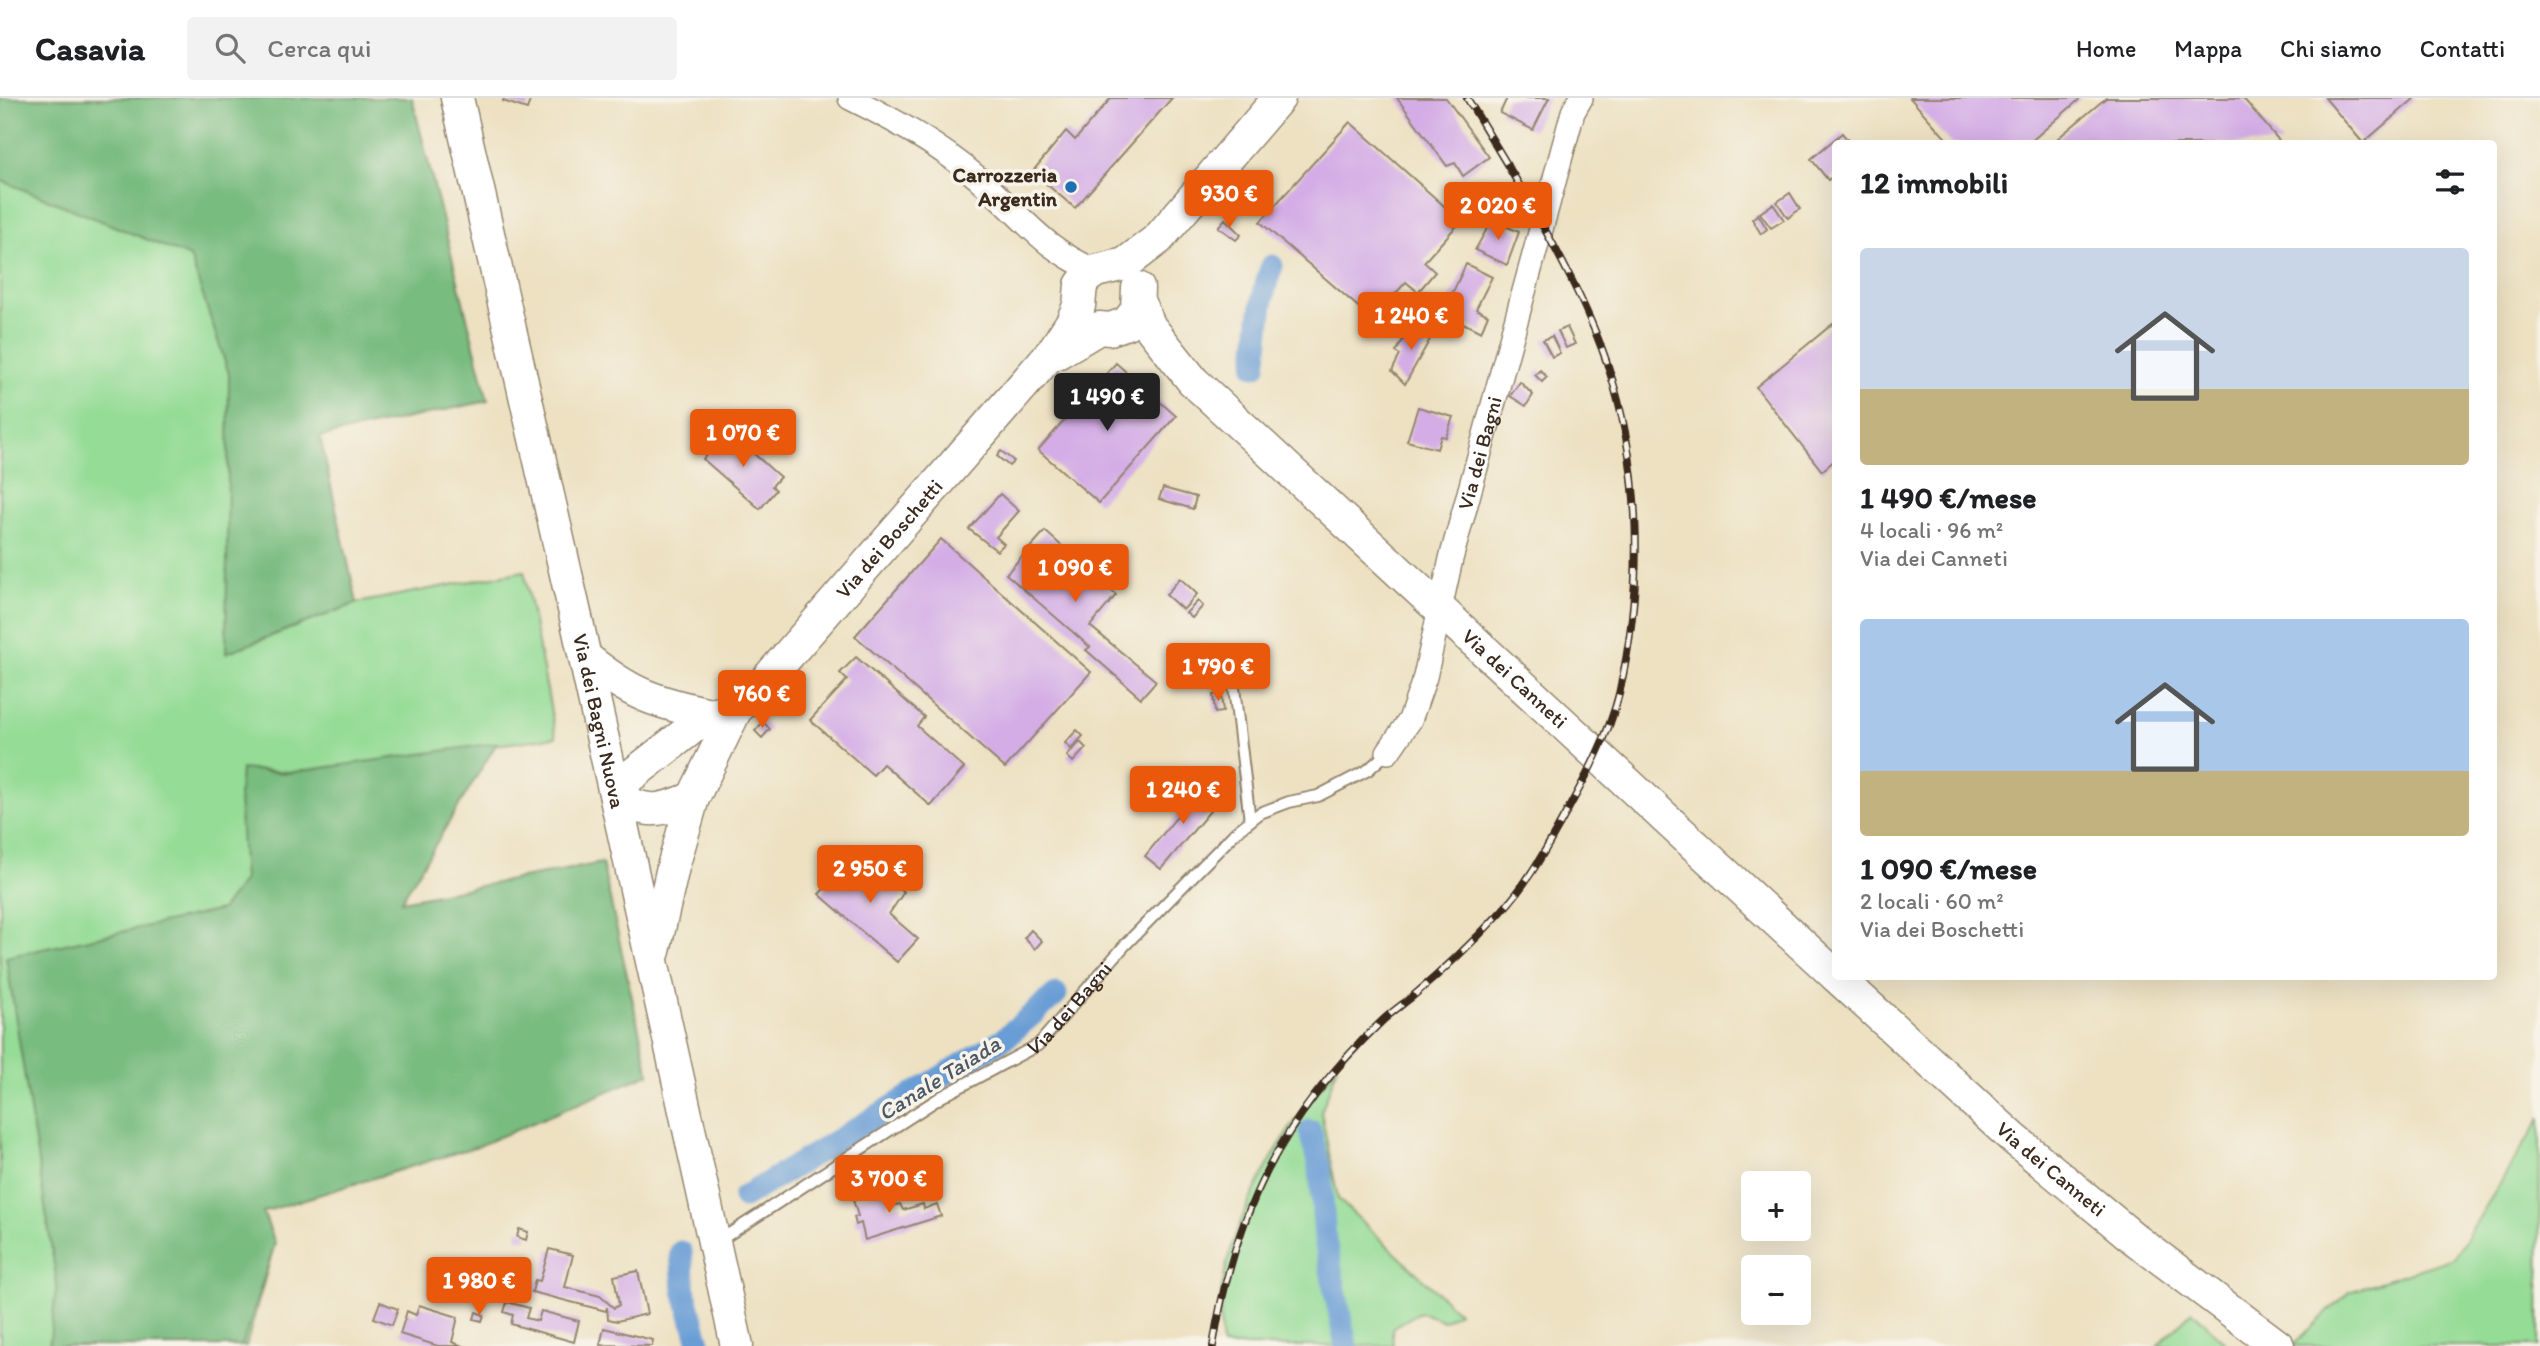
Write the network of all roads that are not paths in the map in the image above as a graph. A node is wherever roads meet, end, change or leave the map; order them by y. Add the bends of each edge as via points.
1 (457, 98) edge
2 (849, 98) edge
3 (1279, 98) edge
4 (1581, 98) edge
5 (1158, 239) junction
6 (1138, 296) junction
7 (1097, 299) junction
8 (1193, 381) junction
9 (1441, 609) junction
10 (585, 657) junction
11 (1233, 679) dead end
12 (723, 711) junction
13 (1388, 752) joint
14 (616, 797) junction
15 (693, 798) junction
16 (1250, 821) junction
17 (652, 959) junction
18 (1832, 972) edge
19 (1840, 980) edge
20 (715, 1244) junction
21 (737, 1346) edge
22 (2278, 1346) edge

1 - 10 street, Via dei Bagni Nuova
2 - 7 street, Via dei Canneti via 887,116 990,188
3 - 5 street, Via dei Boschetti
4 - 9 street, Via dei Bagni via 1540,226
5 - 6 street, Via dei Boschetti via 1140,276
5 - 7 street, Via dei Boschetti via 1125,264
6 - 7 street via 1127,276
6 - 7 street, Via dei Boschetti via 1133,317
6 - 8 street, Via dei Canneti via 1150,327
7 - 8 street, Via dei Canneti via 1143,349
7 - 12 street, Via dei Boschetti via 756,692
8 - 9 street, Via dei Canneti
9 - 13 street, Via dei Bagni via 1410,720
9 - 18 street, Via dei Canneti
10 - 12 street via 617,683 653,702
10 - 14 street, Via dei Bagni Nuova
11 - 16 lane
12 - 14 street, Via dei Boschetti via 628,778
12 - 15 street, Via dei Boschetti
13 - 16 lane, Via dei Bagni via 1368,770 1318,796 1289,802
14 - 15 street via 635,808 656,810
14 - 17 street, Via dei Bagni Nuova
15 - 17 street, Via dei Boschetti
16 - 20 lane, Via dei Bagni via 1125,945 1038,1045 941,1097
17 - 20 street, Via dei Bagni Nuova
19 - 22 street, Via dei Canneti via 2013,1138 2136,1240
20 - 21 street, Via dei Bagni Nuova

